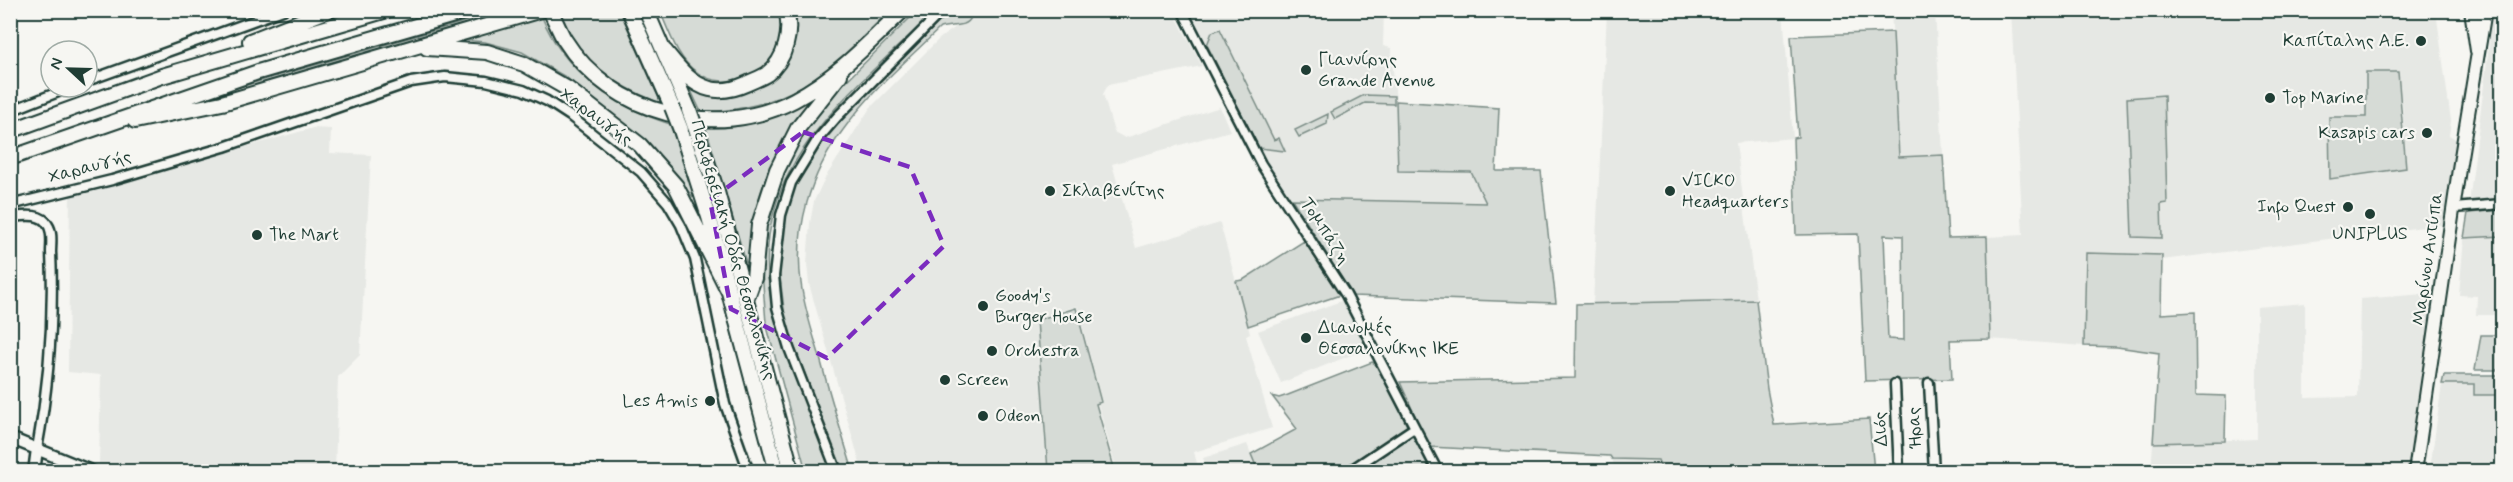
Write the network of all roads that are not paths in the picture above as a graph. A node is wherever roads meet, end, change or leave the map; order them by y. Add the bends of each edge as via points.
1 (283, 10) edge
2 (329, 10) edge
3 (387, 10) edge
4 (471, 10) edge
5 (541, 10) edge
6 (550, 10) edge
7 (629, 10) edge
8 (646, 10) edge
9 (786, 10) edge
10 (903, 10) edge
11 (943, 10) edge
12 (1182, 10) edge
13 (2471, 10) edge
14 (2485, 10) edge
15 (410, 48) junction
16 (664, 51) junction
17 (2477, 52) junction
18 (218, 57) junction
19 (846, 65) junction
20 (99, 77) edge
21 (40, 99) edge
22 (10, 111) edge
23 (10, 131) edge
24 (88, 131) junction
25 (10, 158) edge
26 (2502, 204) edge
27 (10, 205) edge
28 (2454, 208) junction
29 (10, 217) edge
30 (730, 294) junction
31 (746, 300) junction
32 (1929, 383) dead end
33 (1895, 384) dead end
34 (1414, 428) junction
35 (10, 438) edge
36 (37, 449) junction
37 (34, 471) edge
38 (93, 471) edge
39 (749, 471) edge
40 (777, 471) edge
41 (792, 471) edge
42 (837, 471) edge
43 (1348, 471) edge
44 (1438, 471) edge
45 (1899, 471) edge
46 (1934, 471) edge
47 (2415, 471) edge

1 - 20 street
2 - 18 highway
3 - 18 highway
4 - 24 highway via 258,72
5 - 15 highway
6 - 19 highway via 576,54 603,81 644,105 685,117 726,120 770,111 809,91
7 - 30 highway, Περιφερειακή Οδός Θεσσαλονίκης, bridge via 681,130
8 - 16 highway, Περιφερειακή Οδός Θεσσαλονίκης
9 - 16 highway via 789,32 781,56 769,73 737,88 711,89 696,82
10 - 19 highway
11 - 42 street via 818,140 791,183 781,215 774,276 777,307
12 - 34 street, Τομπάζη via 1261,164 1346,295
13 - 17 main road, Μαρίνου Αντύπα
14 - 17 main road, Μαρίνου Αντύπα
15 - 24 highway via 222,103
15 - 30 highway via 457,48 498,54 540,71 589,104 640,145 671,178
16 - 31 highway, Περιφερειακή Οδός Θεσσαλονίκης, bridge via 717,192
17 - 28 main road, Μαρίνου Αντύπα
18 - 23 highway
19 - 31 highway via 798,128 777,170 759,225 753,278
21 - 22 street
24 - 25 highway
26 - 28 street
27 - 39 street, Χαραυγής via 224,147 411,82 445,77 495,82 523,90 570,116 641,171 668,203 694,259 725,404
28 - 47 main road, Μαρίνου Αντύπα
29 - 36 street via 36,216 50,229 52,283 46,392
30 - 40 highway, Περιφερειακή Οδός Θεσσαλονίκης
31 - 41 highway, Περιφερειακή Οδός Θεσσαλονίκης
32 - 46 street, Ήρας
33 - 45 street, Διός
34 - 43 street
34 - 44 street, Τομπάζη
35 - 36 street
36 - 37 street
36 - 38 street

